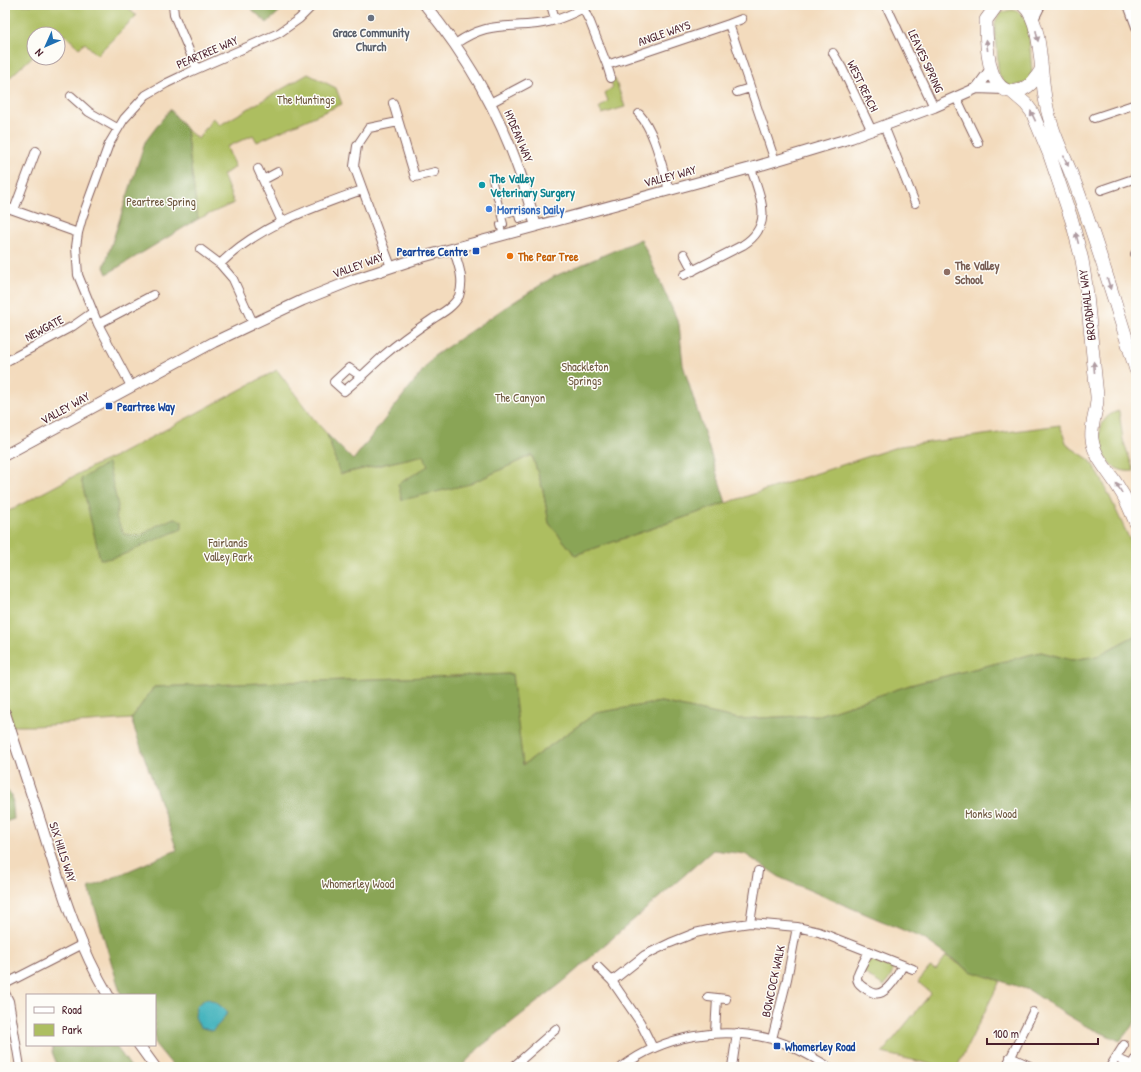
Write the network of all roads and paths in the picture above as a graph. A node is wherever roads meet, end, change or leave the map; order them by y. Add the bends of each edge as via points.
1 (173, 5) edge
2 (313, 5) edge
3 (425, 5) edge
4 (551, 5) edge
5 (886, 5) edge
6 (982, 5) edge
7 (998, 5) edge
8 (1023, 5) edge
9 (1040, 5) edge
10 (1128, 5) edge
11 (586, 7) edge
12 (556, 19) junction
13 (742, 19) dead end
14 (1033, 19) junction
15 (986, 20) junction
16 (729, 24) junction
17 (1136, 27) edge
18 (455, 44) junction
19 (833, 53) dead end
20 (607, 65) junction
21 (197, 69) junction
22 (991, 69) junction
23 (1041, 70) junction
24 (611, 78) dead end
25 (528, 83) dead end
26 (750, 88) junction
27 (977, 88) junction
28 (1008, 91) junction
29 (737, 92) dead end
30 (71, 96) dead end
31 (956, 97) junction
32 (393, 103) dead end
33 (490, 103) junction
34 (1136, 104) edge
35 (934, 107) junction
36 (639, 114) dead end
37 (1094, 118) dead end
38 (398, 122) junction
39 (884, 126) junction
40 (117, 128) junction
41 (872, 130) junction
42 (978, 143) dead end
43 (36, 151) dead end
44 (775, 161) junction
45 (751, 168) junction
46 (258, 169) dead end
47 (278, 172) dead end
48 (435, 172) dead end
49 (1136, 178) edge
50 (492, 179) dead end
51 (263, 180) junction
52 (362, 190) junction
53 (669, 190) junction
54 (1102, 190) dead end
55 (915, 202) dead end
56 (5, 206) edge
57 (14, 210) junction
58 (502, 215) junction
59 (532, 216) junction
60 (282, 222) junction
61 (536, 226) junction
62 (78, 233) junction
63 (503, 235) junction
64 (453, 248) junction
65 (200, 249) dead end
66 (684, 254) dead end
67 (220, 264) junction
68 (391, 267) junction
69 (693, 271) junction
70 (684, 276) dead end
71 (153, 295) dead end
72 (93, 312) junction
73 (253, 323) junction
74 (98, 324) junction
75 (5, 362) edge
76 (1136, 370) edge
77 (362, 377) dead end
78 (132, 386) junction
79 (5, 455) edge
80 (1136, 523) edge
81 (5, 713) edge
82 (758, 871) dead end
83 (750, 923) junction
84 (797, 927) junction
85 (83, 944) junction
86 (869, 951) junction
87 (903, 964) junction
88 (598, 967) dead end
89 (913, 969) dead end
90 (612, 981) junction
91 (5, 984) edge
92 (5, 993) edge
93 (108, 994) edge
94 (726, 999) dead end
95 (1033, 1012) dead end
96 (556, 1029) dead end
97 (715, 1033) junction
98 (737, 1033) junction
99 (772, 1039) junction
100 (1124, 1045) dead end
101 (140, 1046) edge
102 (653, 1048) junction
103 (1010, 1057) junction
104 (1116, 1058) junction
105 (1135, 1065) edge
106 (20, 1067) edge
107 (155, 1067) edge
108 (513, 1067) edge
109 (622, 1067) edge
110 (732, 1067) edge
111 (829, 1067) edge
112 (1006, 1067) edge
113 (1032, 1067) edge
114 (1110, 1067) edge

1 - 21 street via 174,15
2 - 21 street, PEARTREE WAY via 279,33
3 - 18 street, HYDEAN WAY
4 - 12 street
5 - 35 street, LEAVES SPRING
6 - 15 highway
7 - 15 highway
8 - 14 highway
9 - 14 street
10 - 17 street
11 - 12 street
11 - 20 street
12 - 18 street via 536,24 485,29 469,34
13 - 16 street, ANGLE WAYS
14 -> 23 highway, BROADHALL WAY
22 -> 15 highway
16 - 20 street, ANGLE WAYS
16 - 26 street
18 - 33 street, HYDEAN WAY
19 - 41 street, WEST REACH
20 - 24 street
21 - 40 street, PEARTREE WAY via 146,95
22 - 27 street
22 - 28 highway, BROADHALL WAY via 997,81
23 - 28 highway via 1028,86 1020,91
23 -> 76 highway, BROADHALL WAY via 1049,118 1090,225
25 - 33 street, HYDEAN WAY
26 - 29 street
26 - 44 street
27 - 28 street, VALLEY WAY
27 - 31 street, VALLEY WAY
80 -> 28 highway, BROADHALL WAY via 1121,491 1093,445 1097,396 1086,286 1078,241 1051,159 1032,112 1026,104
30 - 40 street via 89,112
31 - 35 street, VALLEY WAY
31 - 42 street
32 - 38 street
33 - 59 street, HYDEAN WAY via 521,177
34 - 37 street
35 - 39 street, VALLEY WAY
36 - 53 street via 646,121 651,133
38 - 48 street via 415,177
38 - 52 street via 369,128 357,146 354,166
39 - 41 street, VALLEY WAY
39 - 55 street
40 - 62 street, PEARTREE WAY via 100,165
41 - 44 street, VALLEY WAY
43 - 57 street
44 - 45 street, VALLEY WAY
45 - 53 street, VALLEY WAY
45 - 69 street via 763,214 761,226 755,236 743,245
46 - 51 street
47 - 51 street
49 - 54 street
50 - 58 street
51 - 60 street
52 - 60 street
52 - 68 street
53 - 61 street, VALLEY WAY
56 - 57 street
57 - 62 street
58 - 59 street via 517,211 519,219
58 - 63 street via 504,224 500,225
59 - 61 street, HYDEAN WAY
60 - 67 street via 246,243
61 - 63 street, VALLEY WAY
62 - 72 street, PEARTREE WAY via 78,275
63 - 64 street, VALLEY WAY
64 - 68 street, VALLEY WAY
64 - 77 street via 461,279 461,290 456,301 387,353
65 - 67 street
66 - 69 street
67 - 73 street via 237,286
68 - 73 street, VALLEY WAY via 303,300
69 - 70 street
71 - 74 street
72 - 74 street, PEARTREE WAY
72 - 75 street, NEWGATE via 73,326
73 - 78 street, VALLEY WAY
74 - 78 street, PEARTREE WAY
78 - 79 street, VALLEY WAY
81 - 85 street, SIX HILLS WAY via 56,873
82 - 83 street
83 - 84 street
83 - 90 street via 695,933 670,943 645,956
84 - 86 street via 819,932
84 - 99 street, BOWCOCK WALK
85 - 91 street
85 - 93 street, SIX HILLS WAY
86 - 87 street
86 - 87 street via 858,974 858,981 873,993 878,994 885,990 898,976
87 - 89 street
88 - 90 street
90 - 102 street via 640,1022
92 - 106 street via 9,1001
94 - 97 street via 713,997
95 - 103 street
96 - 108 street
97 - 98 street
97 - 102 street via 680,1039
98 - 99 street
98 - 110 street
99 - 111 street via 799,1050
100 - 104 street
101 - 107 street
102 - 109 street
103 - 112 street
103 - 113 street
104 - 105 street
104 - 114 street

